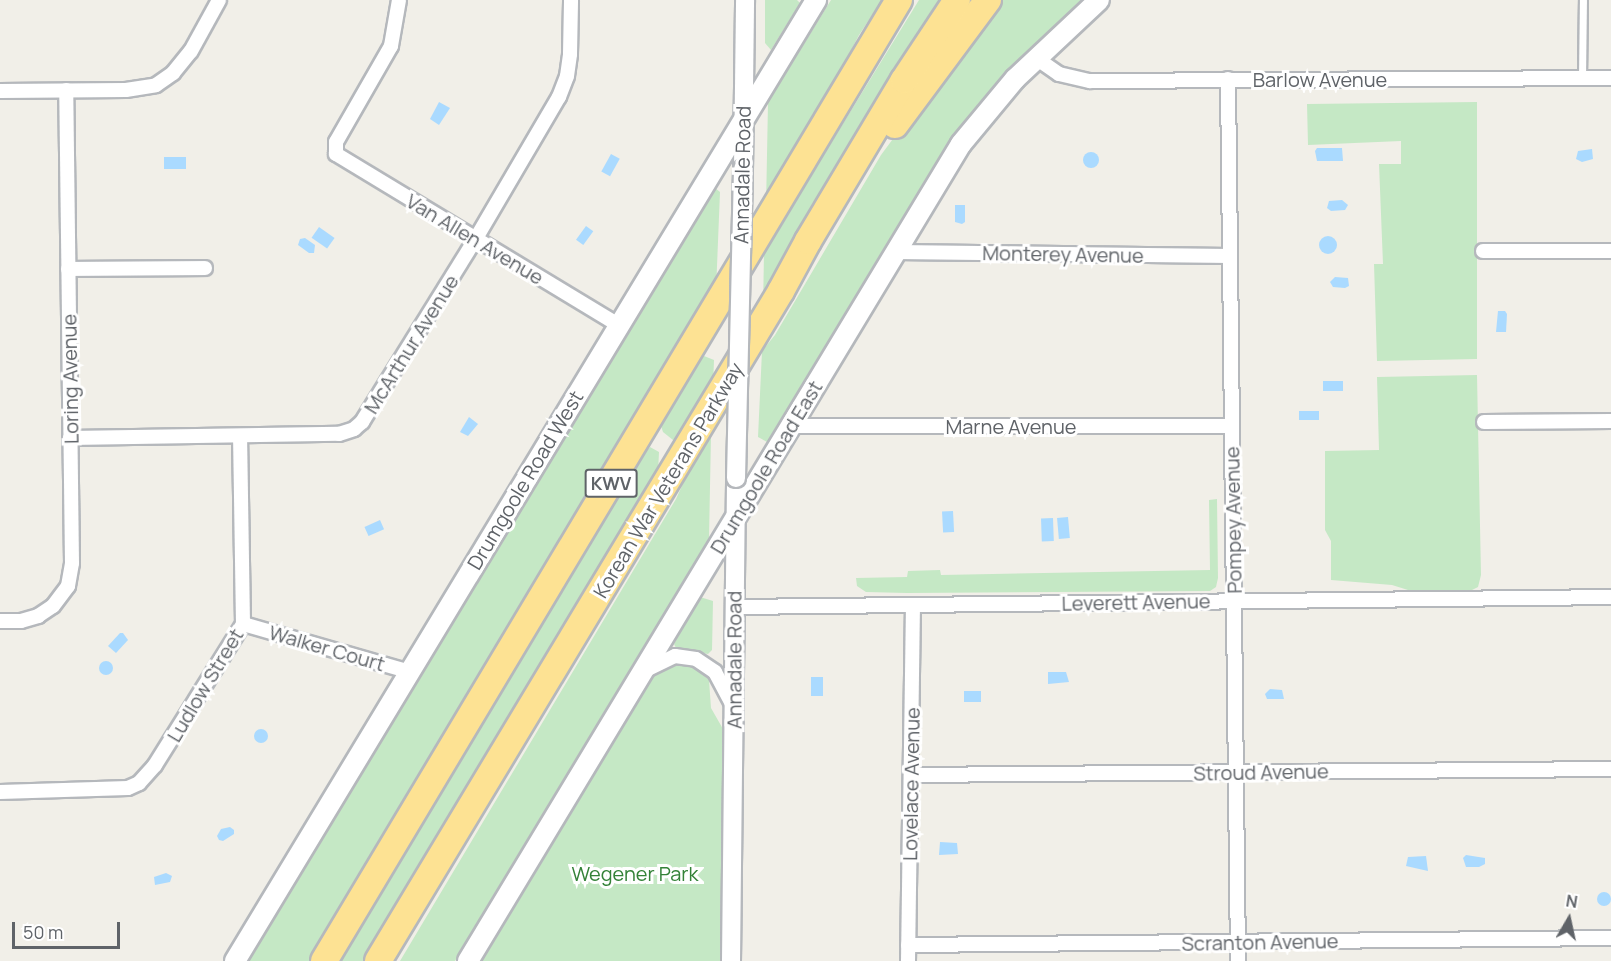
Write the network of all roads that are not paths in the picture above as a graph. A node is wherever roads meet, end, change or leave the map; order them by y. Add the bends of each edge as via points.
1 (219, 0) edge
2 (399, 0) edge
3 (571, 0) edge
4 (745, 0) edge
5 (816, 0) edge
6 (899, 0) edge
7 (957, 0) edge
8 (988, 0) edge
9 (1099, 0) edge
10 (1583, 0) edge
11 (1035, 58) junction
12 (1582, 78) junction
13 (1611, 78) edge
14 (1228, 79) junction
15 (66, 90) junction
16 (0, 91) edge
17 (744, 118) junction
18 (475, 240) junction
19 (1483, 251) dead end
20 (1611, 251) edge
21 (896, 252) junction
22 (1230, 256) junction
23 (205, 268) dead end
24 (68, 269) junction
25 (782, 291) junction
26 (618, 325) junction
27 (1611, 421) edge
28 (1484, 422) dead end
29 (790, 426) junction
30 (1232, 426) junction
31 (240, 437) junction
32 (70, 438) junction
33 (735, 516) junction
34 (1611, 597) edge
35 (1234, 601) junction
36 (913, 606) junction
37 (734, 607) junction
38 (0, 621) edge
39 (243, 624) junction
40 (410, 672) junction
41 (641, 672) junction
42 (735, 712) junction
43 (1611, 769) edge
44 (1236, 772) junction
45 (912, 775) junction
46 (0, 792) edge
47 (1611, 938) edge
48 (1238, 943) junction
49 (908, 945) junction
50 (235, 961) edge
51 (324, 961) edge
52 (378, 961) edge
53 (468, 961) edge
54 (731, 961) edge
55 (908, 961) edge
56 (1238, 961) edge

1 - 15 street via 191,51 165,80 135,89
2 - 18 street, Van Allen Avenue via 390,46 336,142 335,151
3 - 18 street, McArthur Avenue via 570,54 559,97
4 - 17 street, Annadale Road
5 - 17 main road, Drumgoole Road West
6 - 51 highway, KWV
7 - 25 highway, Korean War Veterans Parkway / KWV via 904,80
8 - 25 highway via 874,153
9 - 11 main road, Drumgoole Road East
10 - 12 lane
11 - 14 street, Barlow Avenue via 1059,74 1082,80
11 - 21 main road, Drumgoole Road East via 961,144
12 - 13 street, Barlow Avenue
12 - 14 street, Barlow Avenue
14 - 22 street, Pompey Avenue
15 - 16 street
15 - 24 street, Loring Avenue
17 - 26 main road, Drumgoole Road West
17 - 33 street, Annadale Road, bridge
18 - 26 street, Van Allen Avenue
18 - 31 street, McArthur Avenue via 354,429 339,434
19 - 20 street
21 - 22 street, Monterey Avenue
21 - 29 main road, Drumgoole Road East
22 - 30 street, Pompey Avenue
23 - 24 street
24 - 32 street, Loring Avenue
25 - 52 highway, Korean War Veterans Parkway / KWV
26 - 40 main road, Drumgoole Road West
27 - 28 street
29 - 30 street, Marne Avenue
29 - 33 main road, Drumgoole Road East
30 - 35 street, Pompey Avenue
31 - 32 street, McArthur Avenue
31 - 39 street, Ludlow Street
32 - 38 street, Loring Avenue via 72,563 68,586 62,598 38,616
33 - 37 street, Annadale Road
33 - 41 main road, Drumgoole Road East
34 - 35 street, Leverett Avenue
35 - 36 street, Leverett Avenue
35 - 44 street, Pompey Avenue
36 - 37 street, Leverett Avenue
36 - 45 street, Lovelace Avenue
37 - 42 street, Annadale Road
39 - 40 street, Walker Court
39 - 46 street, Ludlow Street via 155,765 139,783 115,790
40 - 50 main road, Drumgoole Road West
41 - 42 street via 675,656 706,663 715,672
41 - 53 main road, Drumgoole Road East
42 - 54 street, Annadale Road
43 - 44 street, Stroud Avenue
44 - 45 street, Stroud Avenue
44 - 48 street, Pompey Avenue
45 - 49 street, Lovelace Avenue
47 - 48 street, Scranton Avenue
48 - 49 street, Scranton Avenue
48 - 56 street, Pompey Avenue
49 - 55 street, Lovelace Avenue

